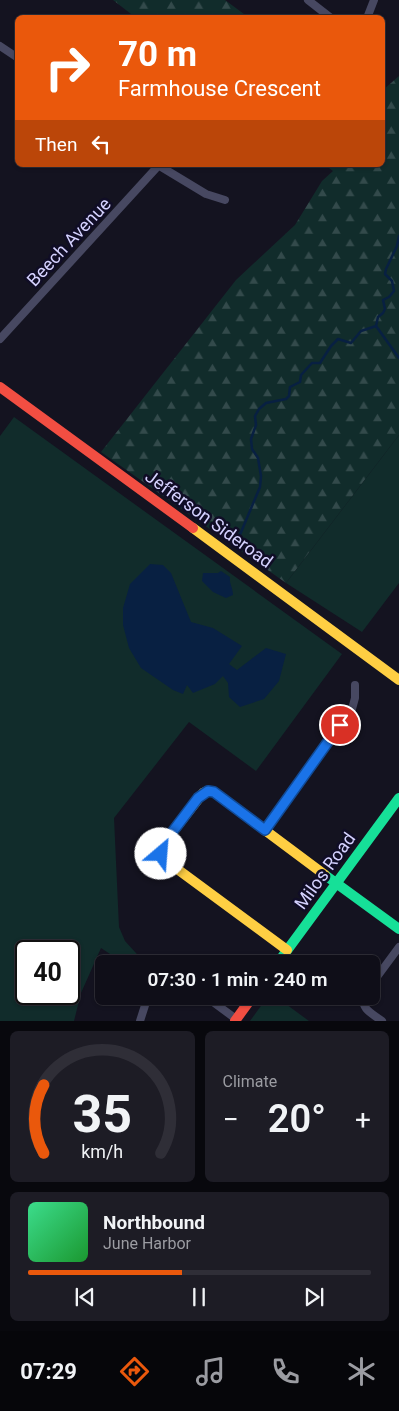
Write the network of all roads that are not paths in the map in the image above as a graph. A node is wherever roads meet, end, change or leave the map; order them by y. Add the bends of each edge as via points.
1 (308, 0) edge
2 (374, 0) edge
3 (327, 15) edge
4 (368, 15) edge
5 (0, 46) edge
6 (15, 56) edge
7 (156, 167) edge
8 (161, 167) edge
9 (225, 200) dead end
10 (0, 339) edge
11 (0, 387) edge
12 (398, 679) edge
13 (355, 685) dead end
14 (399, 798) edge
15 (265, 830) junction
16 (336, 882) junction
17 (399, 929) edge
18 (399, 947) edge
19 (287, 950) junction
20 (283, 955) edge
21 (380, 973) edge
22 (145, 1005) edge
23 (216, 1005) edge
24 (246, 1005) edge
25 (363, 1005) edge
26 (235, 1020) edge
27 (140, 1021) edge
28 (382, 1021) edge

1 - 3 street
2 - 4 street
5 - 6 street
7 - 10 street, Beech Avenue
8 - 9 street via 206,194
11 - 12 street, Jefferson Sideroad
13 - 15 street via 352,709
14 - 16 street, Milos Road
15 - 16 street
15 - 19 street via 214,792 208,791 192,805 161,847 161,854
16 - 17 street
16 - 19 street, Milos Road
18 - 21 street
19 - 20 street, Milos Road
22 - 27 street
23 - 26 street
24 - 26 street
25 - 28 street

